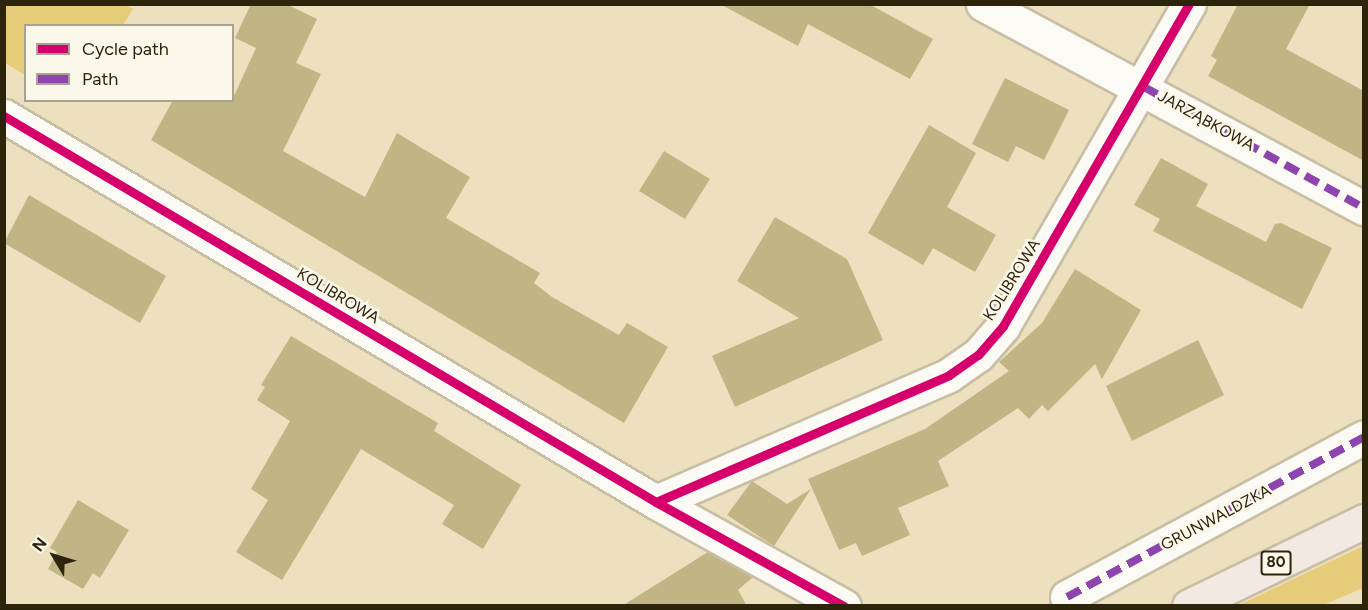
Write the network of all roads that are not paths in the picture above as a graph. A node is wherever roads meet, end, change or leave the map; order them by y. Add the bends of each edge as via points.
1 (983, 4) edge
2 (1189, 4) edge
3 (1144, 87) junction
4 (4, 116) edge
5 (1364, 208) edge
6 (1364, 437) edge
7 (656, 502) junction
8 (1364, 521) edge
9 (1066, 597) dead end
10 (844, 606) edge
11 (1190, 606) edge

1 - 3 street, JARZĄBKOWA
2 - 3 street, KOLIBROWA
3 - 5 street, JARZĄBKOWA
3 - 7 street, KOLIBROWA via 1003,326 978,355 949,375
4 - 7 street, KOLIBROWA
6 - 9 street, GRUNWALDZKA
7 - 10 street, KOLIBROWA
8 - 11 main road, 80

